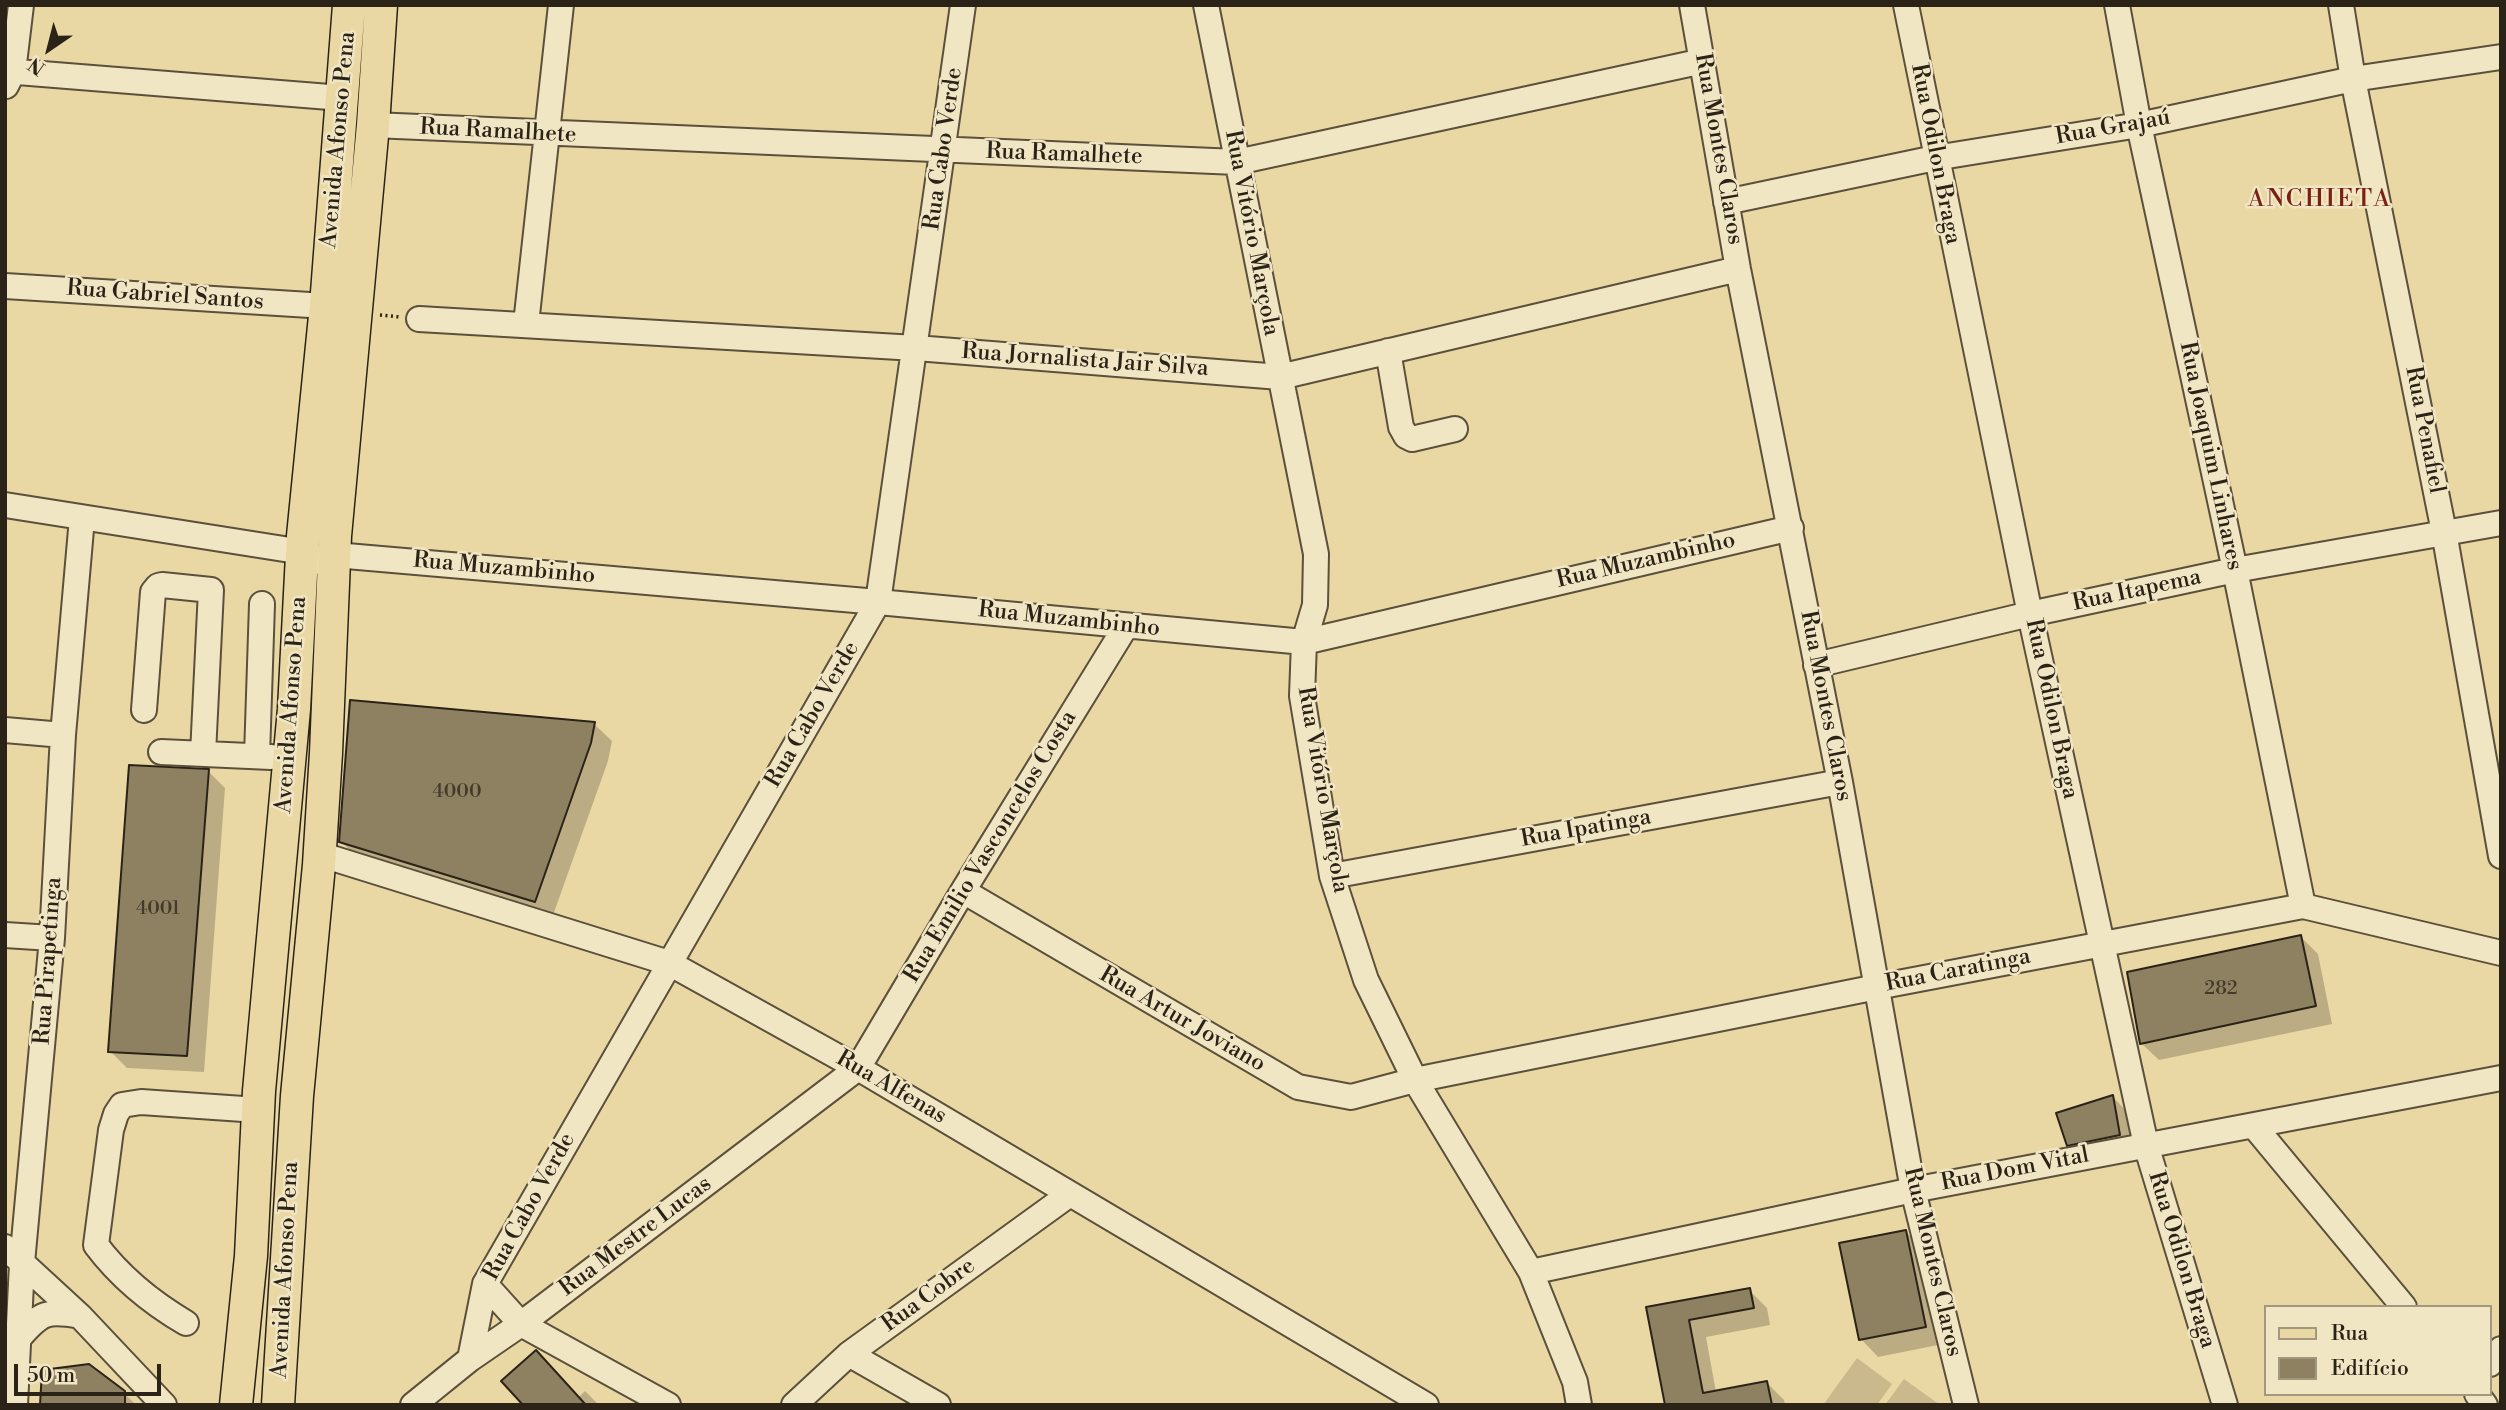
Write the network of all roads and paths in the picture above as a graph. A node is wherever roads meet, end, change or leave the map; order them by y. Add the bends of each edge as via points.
1 (21, 5) edge
2 (349, 5) edge
3 (381, 5) edge
4 (561, 5) edge
5 (963, 5) edge
6 (1206, 5) edge
7 (1692, 5) edge
8 (1906, 5) edge
9 (2118, 5) edge
10 (2341, 5) edge
11 (2501, 57) edge
12 (1703, 61) junction
13 (8, 77) edge
14 (2353, 79) junction
15 (342, 98) junction
16 (373, 125) junction
17 (2139, 125) junction
18 (545, 134) junction
19 (944, 150) junction
20 (1936, 158) junction
21 (1237, 162) junction
22 (1726, 202) junction
23 (1738, 269) junction
24 (5, 286) edge
25 (326, 306) junction
26 (419, 319) dead end
27 (526, 324) junction
28 (916, 348) junction
29 (1388, 351) junction
30 (1280, 377) junction
31 (1455, 429) dead end
32 (5, 505) edge
33 (82, 518) junction
34 (2501, 523) edge
35 (1791, 528) junction
36 (2444, 532) junction
37 (303, 552) junction
38 (335, 562) junction
39 (2235, 570) junction
40 (878, 602) junction
41 (262, 604) dead end
42 (2030, 614) junction
43 (1126, 626) junction
44 (1304, 642) junction
45 (1816, 665) junction
46 (144, 710) dead end
47 (5, 730) edge
48 (63, 734) junction
49 (161, 752) dead end
50 (203, 754) junction
51 (257, 756) junction
52 (289, 758) junction
53 (1840, 782) junction
54 (319, 854) junction
55 (2501, 856) edge
56 (1332, 876) junction
57 (963, 891) junction
58 (2303, 906) junction
59 (5, 935) edge
60 (52, 938) junction
61 (2102, 943) junction
62 (2501, 953) edge
63 (670, 963) junction
64 (1877, 987) junction
65 (858, 1068) junction
66 (2501, 1078) edge
67 (1415, 1080) junction
68 (297, 1096) junction
69 (258, 1100) junction
70 (2254, 1126) junction
71 (2146, 1144) junction
72 (1913, 1190) junction
73 (1070, 1194) junction
74 (14, 1255) edge
75 (1531, 1272) junction
76 (485, 1284) junction
77 (2402, 1305) edge
78 (80, 1316) junction
79 (186, 1323) dead end
80 (521, 1324) junction
81 (19, 1338) junction
82 (849, 1354) junction
83 (470, 1359) junction
84 (11, 1367) edge
85 (15, 1405) edge
86 (164, 1405) edge
87 (236, 1405) edge
88 (278, 1405) edge
89 (413, 1405) edge
90 (668, 1405) edge
91 (794, 1405) edge
92 (938, 1405) edge
93 (1426, 1405) edge
94 (1579, 1405) edge
95 (1966, 1405) edge
96 (2225, 1405) edge

1 - 13 street
2 - 15 main road, Avenida Afonso Pena
3 - 16 main road, Avenida Afonso Pena
4 - 18 street
5 - 19 street, Rua Cabo Verde
6 - 21 street, Rua Vitório Marçola
7 - 12 street, Rua Montes Claros
8 - 20 street, Rua Odilon Braga
9 - 17 street, Rua Joaquim Linhares
10 - 14 street, Rua Penafiel
11 - 14 street, Rua Grajaú
12 - 21 street, Rua Ramalhete
12 - 22 street, Rua Montes Claros
13 - 15 street
14 - 17 street, Rua Grajaú
14 - 36 street, Rua Penafiel
15 - 25 main road, Avenida Afonso Pena
16 - 18 street, Rua Ramalhete
16 - 38 main road, Avenida Afonso Pena
17 - 20 street, Rua Grajaú
17 - 39 street, Rua Joaquim Linhares
18 - 19 street, Rua Ramalhete
18 - 27 street
19 - 21 street, Rua Ramalhete
19 - 28 street, Rua Cabo Verde
20 - 22 street, Rua Grajaú
20 - 42 street, Rua Odilon Braga
21 - 30 street, Rua Vitório Marçola
22 - 23 street, Rua Montes Claros
23 - 29 street, Rua Jornalista Jair Silva
23 - 35 street, Rua Montes Claros
24 - 25 street, Rua Gabriel Santos
25 - 37 main road, Avenida Afonso Pena
26 - 27 street, Rua Jornalista Jair Silva
27 - 28 street, Rua Jornalista Jair Silva
28 - 30 street, Rua Jornalista Jair Silva
28 - 40 street, Rua Cabo Verde
29 - 30 street, Rua Jornalista Jair Silva
29 - 31 street via 1406,436 1412,439
30 - 44 street, Rua Vitório Marçola via 1316,554 1315,605
32 - 33 street, Rua Muzambinho
33 - 37 street, Rua Muzambinho
33 - 48 street, Rua Pirapetinga
34 - 36 street, Rua Itapema
35 - 44 street, Rua Muzambinho
35 - 45 street, Rua Montes Claros
36 - 39 street, Rua Itapema
36 - 55 street, Rua Penafiel
37 - 38 street, Rua Muzambinho
37 - 52 main road, Avenida Afonso Pena
38 - 40 street, Rua Muzambinho
38 - 54 main road, Avenida Afonso Pena
39 - 42 street, Rua Itapema
39 - 58 street, Rua Joaquim Linhares
40 - 43 street, Rua Muzambinho
40 - 63 street, Rua Cabo Verde
41 - 51 street
42 - 45 street, Rua Itapema
42 - 61 street, Rua Odilon Braga
43 - 44 street, Rua Muzambinho
43 - 57 street, Rua Emilio Vasconcelos Costa
44 - 56 street, Rua Vitório Marçola via 1302,696
45 - 53 street, Rua Montes Claros
46 - 50 street via 153,592 162,585 211,590
47 - 48 street
48 - 60 street, Rua Pirapetinga
49 - 50 street
50 - 51 street
51 - 52 street
52 - 69 main road, Avenida Afonso Pena
53 - 56 street, Rua Ipatinga
53 - 64 street, Rua Montes Claros
54 - 63 street, Rua Alfenas
54 - 68 main road, Avenida Afonso Pena
56 - 67 street, Rua Vitório Marçola via 1366,980
57 - 65 street, Rua Emilio Vasconcelos Costa
57 - 67 street, Rua Artur Joviano via 1298,1087 1351,1097
58 - 61 street, Rua Caratinga
58 - 62 street, Rua Caratinga
59 - 60 street
60 - 74 street, Rua Pirapetinga
61 - 64 street, Rua Caratinga
61 - 71 street, Rua Odilon Braga
63 - 65 street, Rua Alfenas
63 - 76 street, Rua Cabo Verde
64 - 67 street, Rua Caratinga
64 - 72 street, Rua Montes Claros
65 - 73 street, Rua Alfenas
65 - 80 street, Rua Mestre Lucas
66 - 70 street, Rua Dom Vital
67 - 75 street, Rua Vitório Marçola
68 - 69 main road
68 - 88 main road, Avenida Afonso Pena
69 - 79 street via 141,1102 122,1105 116,1114 96,1245 154,1304
69 - 87 main road, Avenida Afonso Pena via 251,1256
70 - 71 street, Rua Dom Vital
70 - 77 street
71 - 72 street, Rua Dom Vital
71 - 96 street, Rua Odilon Braga
72 - 75 street, Rua Dom Vital
72 - 95 street, Rua Montes Claros
73 - 82 street, Rua Cobre
73 - 93 street, Rua Alfenas
74 - 78 street
74 - 81 street, Rua Pirapetinga
75 - 94 street, Rua Vitório Marçola via 1575,1382
76 - 80 street
76 - 83 street, Rua Cabo Verde
78 - 81 street via 55,1311 42,1316
78 - 86 street
80 - 83 street, Rua Mestre Lucas
80 - 90 street
81 - 84 street, Rua Pirapetinga
82 - 91 street, Rua Cobre
82 - 92 street
83 - 89 street, Rua Mestre Lucas
84 - 85 street, Rua Pirapetinga

